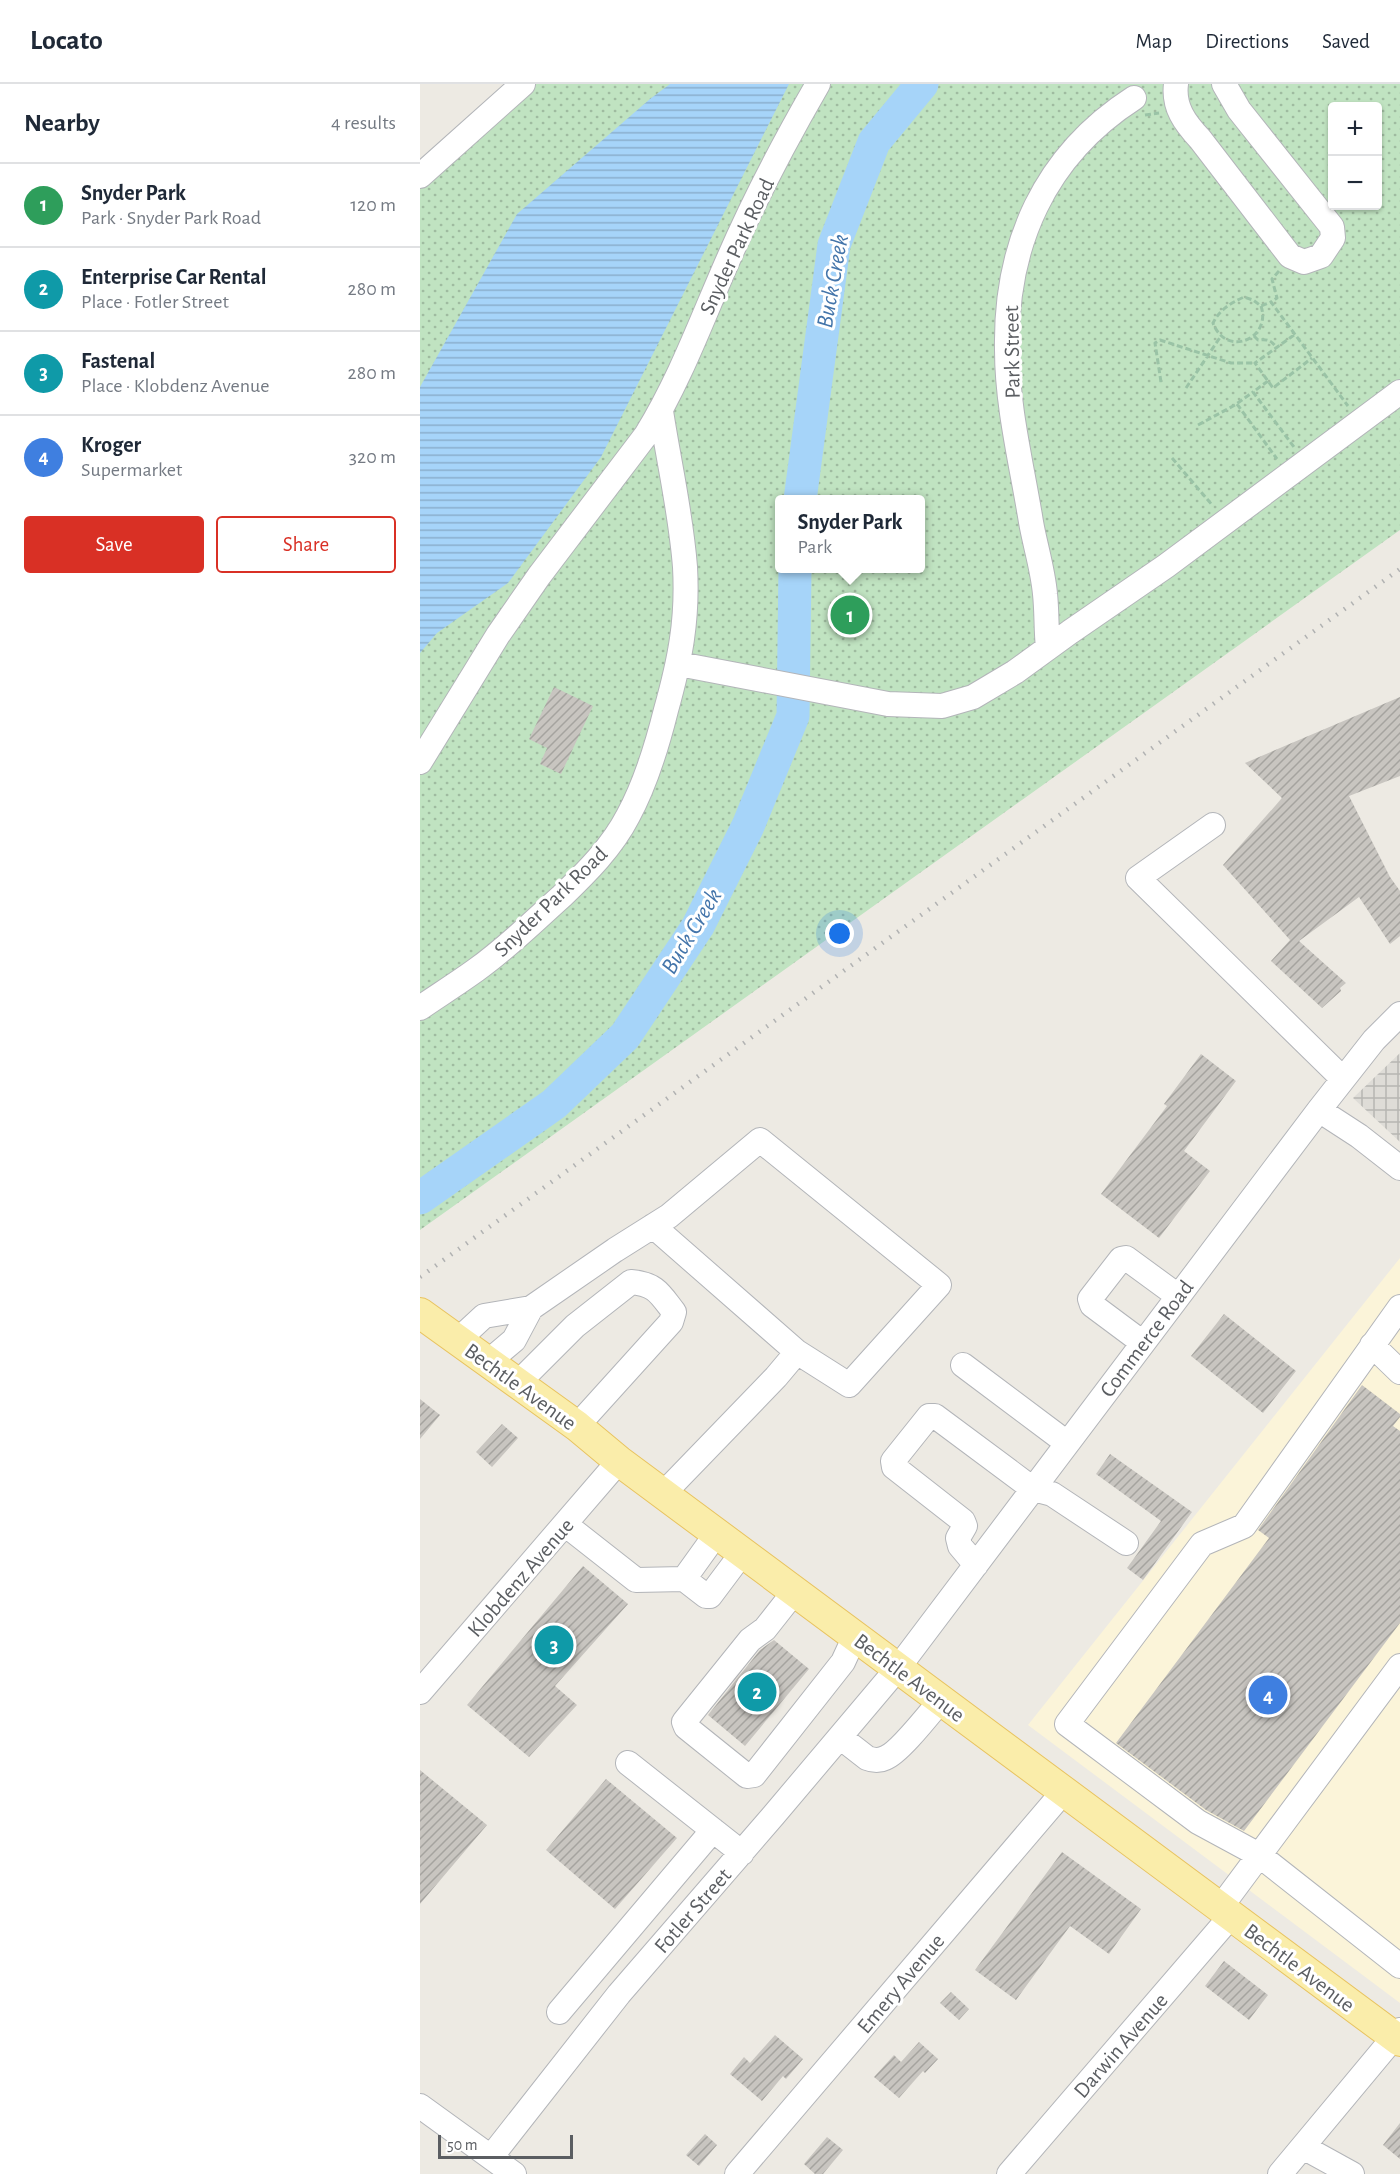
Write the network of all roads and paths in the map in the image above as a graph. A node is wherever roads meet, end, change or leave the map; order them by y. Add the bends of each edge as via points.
1 (523, 84) edge
2 (818, 84) edge
3 (1176, 84) edge
4 (1224, 84) edge
5 (1134, 98) dead end
6 (420, 176) edge
7 (1290, 256) junction
8 (1270, 302) junction
9 (1261, 306) junction
10 (1294, 334) junction
11 (1221, 336) junction
12 (1254, 336) junction
13 (1276, 347) junction
14 (1207, 356) junction
15 (1312, 358) junction
16 (1255, 363) junction
17 (1268, 381) junction
18 (1161, 382) dead end
19 (1185, 388) dead end
20 (1253, 392) junction
21 (1400, 392) edge
22 (1237, 404) junction
23 (661, 411) junction
24 (1360, 422) junction
25 (1198, 425) dead end
26 (1172, 458) dead end
27 (1297, 469) junction
28 (1226, 522) junction
29 (1048, 648) junction
30 (679, 664) junction
31 (420, 762) edge
32 (1213, 825) dead end
33 (420, 1008) edge
34 (1400, 1014) edge
35 (1343, 1079) junction
36 (1319, 1110) junction
37 (1400, 1168) edge
38 (653, 1226) junction
39 (1178, 1296) junction
40 (1400, 1307) edge
41 (531, 1308) junction
42 (420, 1313) edge
43 (457, 1341) junction
44 (1143, 1342) junction
45 (1372, 1346) junction
46 (797, 1352) junction
47 (487, 1363) junction
48 (963, 1365) dead end
49 (1400, 1372) edge
50 (517, 1384) junction
51 (577, 1426) junction
52 (1067, 1443) junction
53 (619, 1461) junction
54 (1033, 1489) junction
55 (663, 1494) junction
56 (566, 1525) junction
57 (717, 1533) junction
58 (1126, 1543) dead end
59 (743, 1552) junction
60 (976, 1564) junction
61 (684, 1579) junction
62 (795, 1591) junction
63 (855, 1636) junction
64 (1400, 1666) edge
65 (898, 1668) junction
66 (420, 1692) edge
67 (942, 1700) junction
68 (840, 1737) junction
69 (628, 1763) dead end
70 (1064, 1791) junction
71 (713, 1830) junction
72 (742, 1853) junction
73 (1259, 1855) junction
74 (664, 1888) junction
75 (692, 1911) junction
76 (1226, 1912) junction
77 (609, 1953) junction
78 (1400, 1966) edge
79 (636, 1974) junction
80 (560, 2012) dead end
81 (1398, 2036) edge
82 (420, 2106) edge
83 (1303, 2147) junction
84 (491, 2157) junction
85 (514, 2174) edge
86 (737, 2174) edge
87 (1009, 2174) edge
88 (1280, 2174) edge
89 (1352, 2174) edge

1 - 6 street
2 - 23 street, Snyder Park Road via 729,257
3 - 7 street via 1177,106 1187,124
4 - 7 street via 1239,110 1332,227 1333,238 1321,256 1304,262
5 - 29 street, Park Street via 1096,126 1052,176 1034,209 1013,272 1007,312 1012,406 1045,593
7 - 8 path via 1272,279 1277,298
8 - 9 path
8 - 10 path
9 - 11 path via 1244,297 1218,313 1213,322
9 - 12 path via 1264,316
10 - 13 path
10 - 15 path
11 - 12 path via 1231,342
11 - 14 path
12 - 13 path via 1267,339
13 - 16 path
14 - 16 path via 1231,363
14 - 18 path via 1160,340 1155,343
14 - 19 path
15 - 17 path via 1273,388
15 - 24 path
16 - 17 path
17 - 20 path
20 - 22 path
20 - 27 path
21 - 24 street
22 - 25 path
22 - 27 path
23 - 30 street, Snyder Park Road via 681,522 685,569 685,617
23 - 31 street, Snyder Park Road via 498,635
24 - 27 street
26 - 28 path
27 - 28 street
28 - 29 street
29 - 30 street via 973,698 942,706 888,704
30 - 33 street, Snyder Park Road via 643,785 610,846 525,930 478,969
32 - 35 street via 1138,878
34 - 35 street, Commerce Road
35 - 36 street, Commerce Road
36 - 37 street
36 - 39 street, Commerce Road
38 - 41 street
38 - 46 street
38 - 46 street via 760,1140 939,1286 849,1385
39 - 44 street, Commerce Road
39 - 44 street via 1126,1258 1120,1259 1090,1299 1092,1305
40 - 45 street
41 - 43 street via 484,1316
41 - 47 street via 514,1340
42 - 43 main road, Bechtle Avenue
43 - 47 main road, Bechtle Avenue
44 - 52 street, Commerce Road
45 - 49 street
45 - 73 street via 1244,1526 1202,1544 1067,1724 1198,1822
46 - 55 street
47 - 50 main road, Bechtle Avenue
48 - 52 street
50 - 51 main road, Bechtle Avenue
50 - 51 street via 575,1326 631,1282 654,1287 674,1312 670,1322
51 - 53 main road, Bechtle Avenue
52 - 54 street, Commerce Road
53 - 55 main road, Bechtle Avenue
53 - 56 street, Klobdenz Avenue
54 - 58 street via 1052,1494
54 - 60 street, Commerce Road
54 - 60 street via 935,1416 929,1416 892,1461 894,1467 963,1521 960,1546
55 - 57 main road, Bechtle Avenue
56 - 61 street via 636,1580
56 - 66 street, Klobdenz Avenue
57 - 59 main road, Bechtle Avenue
57 - 61 street
59 - 61 street via 710,1596
59 - 62 main road, Bechtle Avenue
60 - 65 street, Commerce Road
62 - 63 main road, Bechtle Avenue
62 - 63 street via 684,1722 747,1776 754,1775 843,1662
63 - 65 main road, Bechtle Avenue
64 - 73 street, Darwin Avenue
65 - 67 main road, Bechtle Avenue
65 - 68 street, Fotler Street
67 - 68 street via 884,1759 867,1758
67 - 70 main road, Bechtle Avenue
68 - 72 street, Fotler Street
69 - 71 street
70 - 76 main road, Bechtle Avenue
70 - 86 street, Emery Avenue
71 - 72 street
71 - 74 street
72 - 75 street, Fotler Street
73 - 76 street, Darwin Avenue
73 - 78 street
74 - 75 street
74 - 77 street
75 - 79 street, Fotler Street
76 - 81 main road, Bechtle Avenue
76 - 87 street, Darwin Avenue
77 - 79 street
77 - 80 street
79 - 84 street, Fotler Street
81 - 83 street
82 - 84 street
83 - 88 street
83 - 89 street
84 - 85 street

